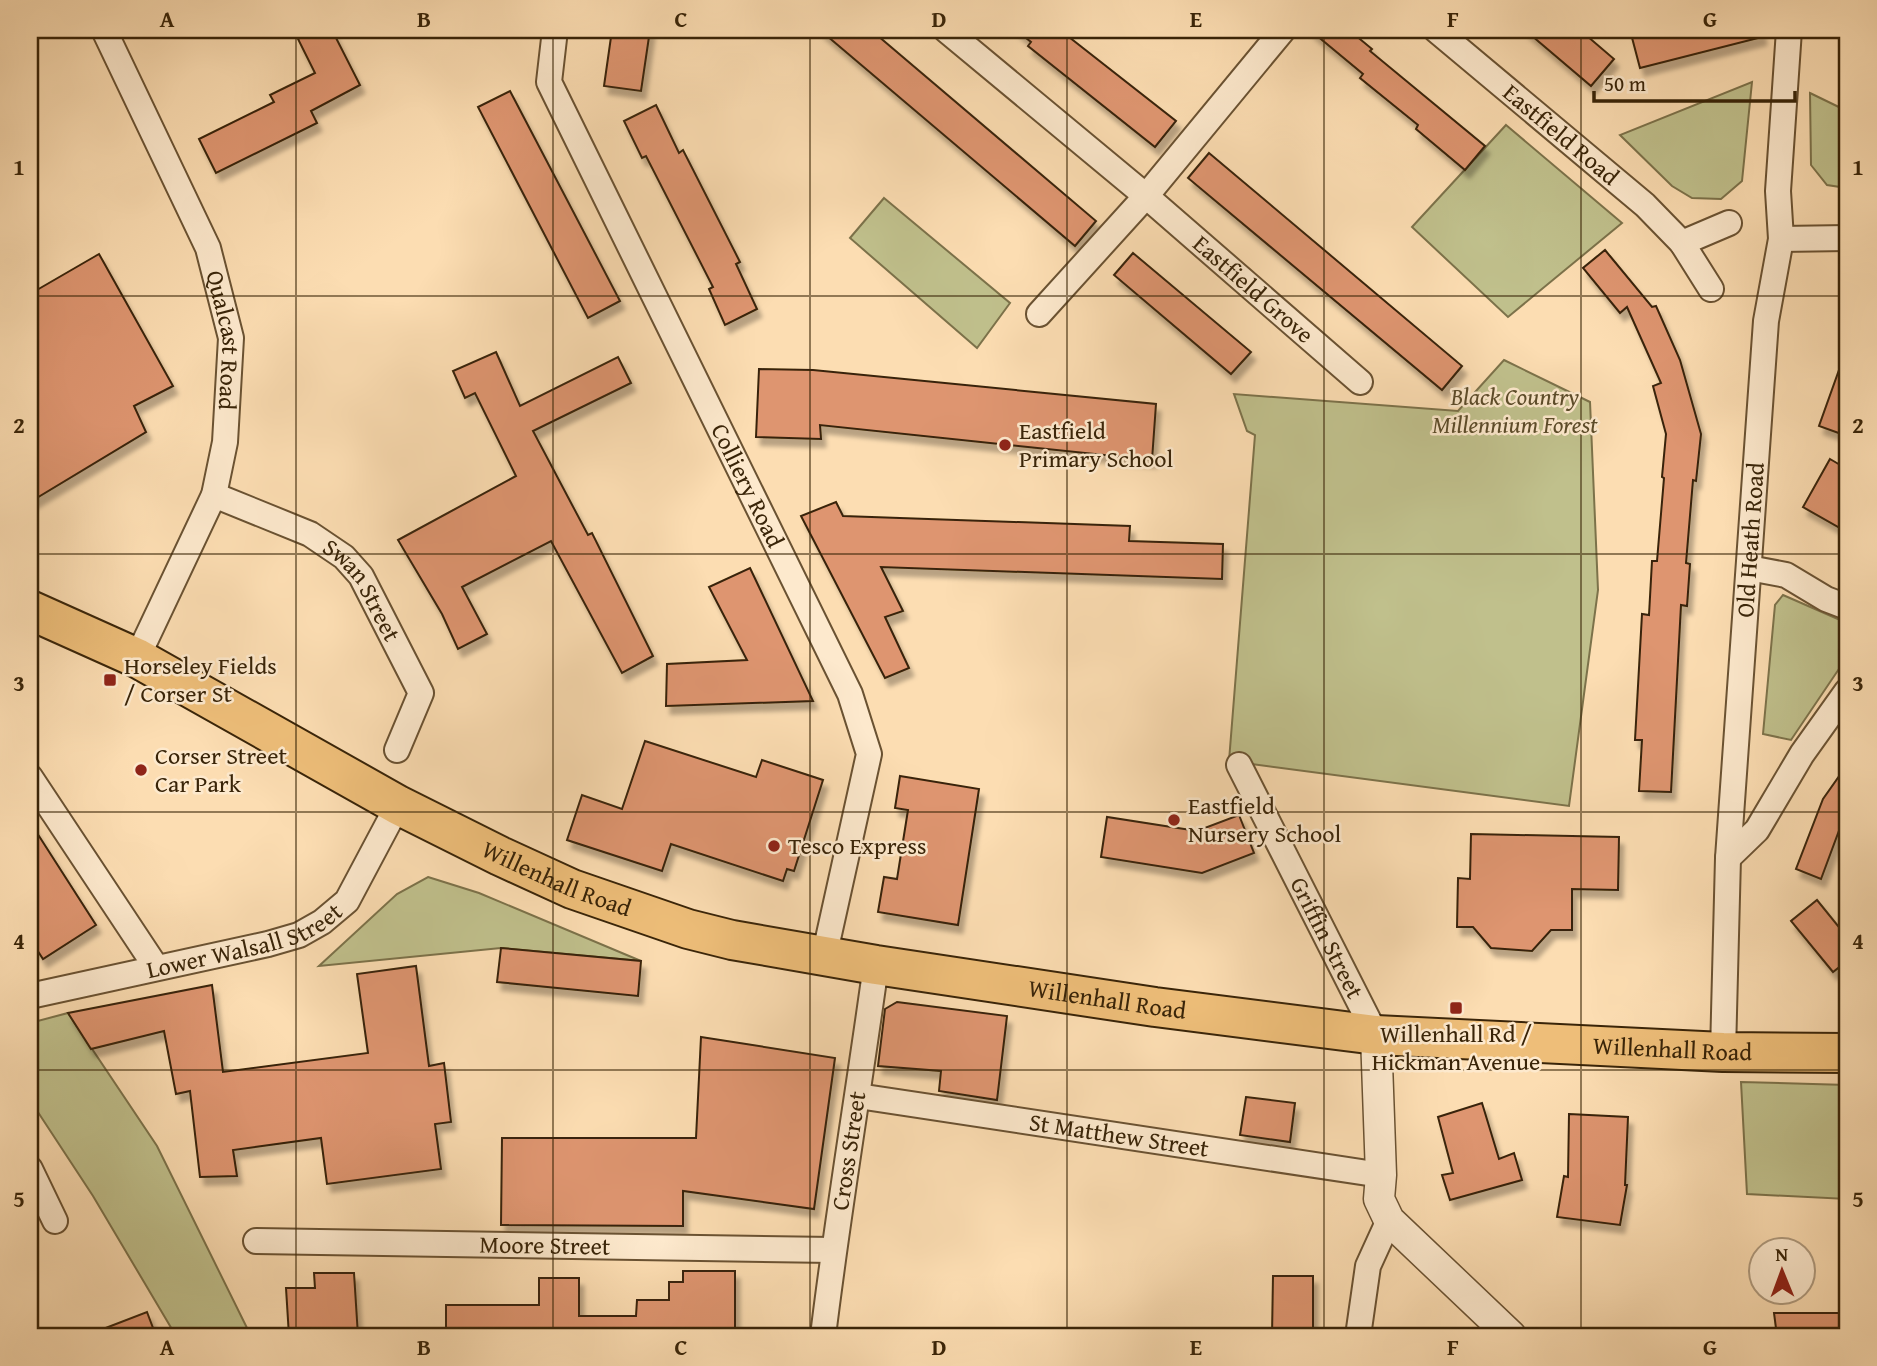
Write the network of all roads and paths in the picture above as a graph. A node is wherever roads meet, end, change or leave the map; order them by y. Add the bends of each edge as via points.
1 (104, 30) edge
2 (555, 30) edge
3 (946, 30) edge
4 (1283, 30) edge
5 (1436, 30) edge
6 (1789, 30) edge
7 (1146, 195) junction
8 (1729, 223) dead end
9 (1847, 238) edge
10 (1781, 239) junction
11 (1682, 243) junction
12 (1711, 289) dead end
13 (1040, 314) dead end
14 (1360, 382) dead end
15 (214, 495) junction
16 (1749, 568) junction
17 (1847, 607) edge
18 (30, 610) edge
19 (137, 658) junction
20 (1847, 691) edge
21 (397, 750) dead end
22 (1239, 765) dead end
23 (30, 777) edge
24 (398, 805) junction
25 (1728, 858) junction
26 (824, 957) junction
27 (876, 965) junction
28 (156, 967) junction
29 (30, 996) edge
30 (1376, 1035) junction
31 (1723, 1052) junction
32 (1847, 1053) edge
33 (858, 1096) junction
34 (30, 1169) edge
35 (1381, 1175) junction
36 (1389, 1220) junction
37 (55, 1221) dead end
38 (256, 1241) dead end
39 (833, 1250) junction
40 (823, 1336) edge
41 (1358, 1336) edge
42 (1511, 1336) edge

1 - 15 street, Qualcast Road via 208,248 231,338 225,442
2 - 26 street, Colliery Road via 549,82 850,694 869,754
3 - 7 street, Eastfield Grove
4 - 7 street
5 - 11 street, Eastfield Road via 1645,205
6 - 10 street, Old Heath Road via 1778,191
7 - 13 street
7 - 14 street, Eastfield Grove
8 - 11 street
9 - 10 street
10 - 16 street, Old Heath Road via 1766,321
11 - 12 street, Eastfield Road
15 - 19 street, Qualcast Road
15 - 21 street, Swan Street via 310,534 344,557 361,576 421,693
16 - 17 street via 1786,575
16 - 25 street, Old Heath Road
18 - 19 highway, Willenhall Road
19 - 24 highway, Willenhall Road
20 - 25 street via 1801,754 1757,830
22 - 30 street, Griffin Street
23 - 28 street
24 - 26 highway, Willenhall Road via 572,890 732,940
24 - 28 street, Lower Walsall Street via 347,901 322,922 268,944
25 - 31 street, Old Heath Road
26 - 27 highway, Willenhall Road
27 - 30 highway, Willenhall Road
27 - 33 street, Cross Street
28 - 29 street, Lower Walsall Street
30 - 31 highway, Willenhall Road
30 - 35 street
31 - 32 highway, Willenhall Road
33 - 35 street, St Matthew Street
33 - 39 street, Cross Street
34 - 37 street
35 - 36 street via 1378,1199
36 - 41 street via 1368,1266
36 - 42 street
38 - 39 street, Moore Street
39 - 40 street, Cross Street

